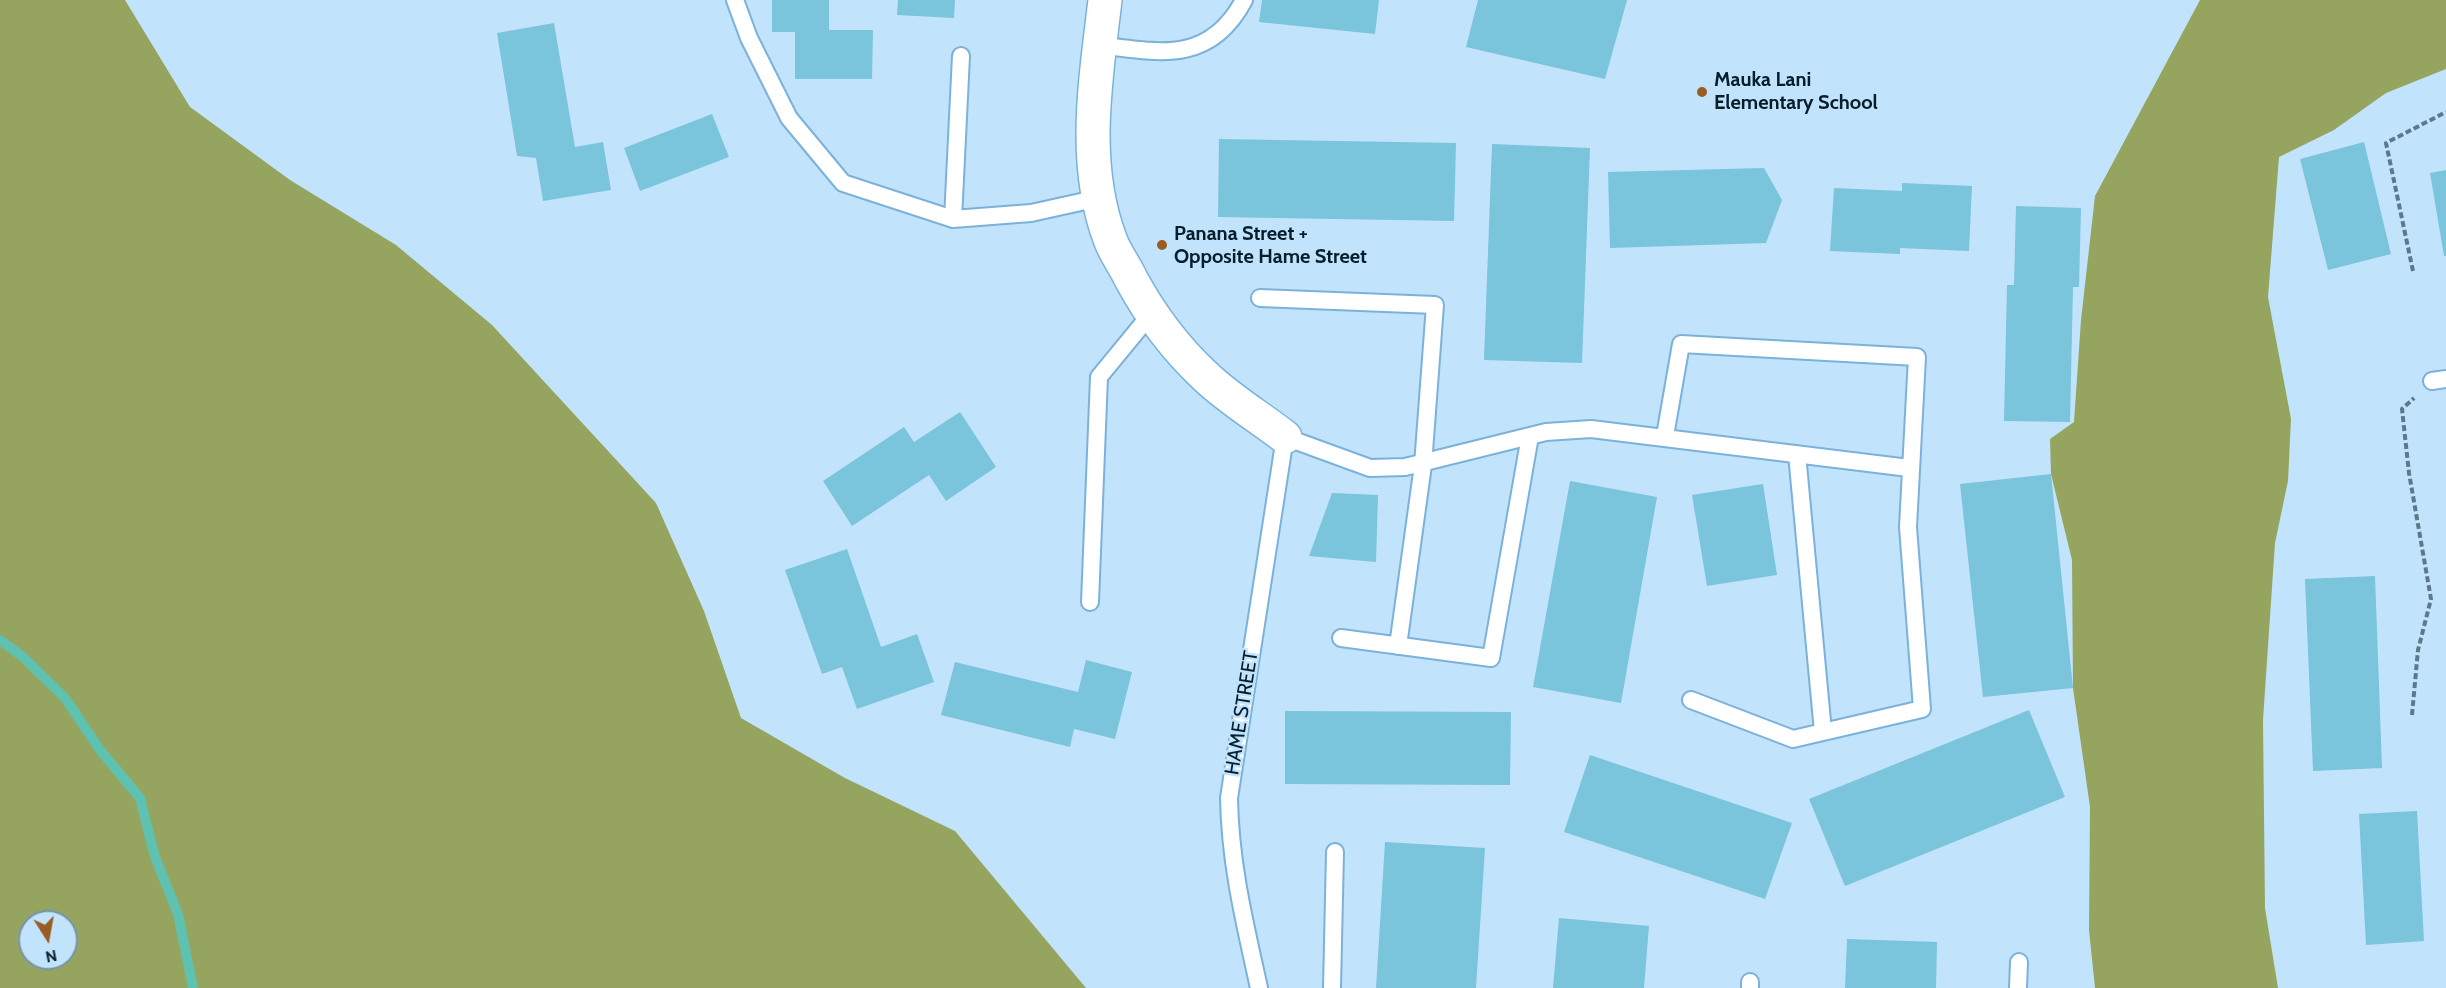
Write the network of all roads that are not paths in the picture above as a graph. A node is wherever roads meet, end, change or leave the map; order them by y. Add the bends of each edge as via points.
1 (735, 0) edge
2 (1105, 0) edge
3 (1244, 0) edge
4 (1100, 45) junction
5 (961, 56) dead end
6 (1100, 198) junction
7 (953, 219) junction
8 (1260, 298) dead end
9 (1150, 315) junction
10 (1530, 436) junction
11 (1665, 436) junction
12 (1285, 437) junction
13 (1797, 454) junction
14 (1423, 465) junction
15 (1910, 468) junction
16 (1090, 602) dead end
17 (1341, 638) dead end
18 (1398, 646) junction
19 (1691, 700) dead end
20 (1823, 732) junction
21 (1335, 852) dead end
22 (2019, 962) dead end
23 (1259, 988) edge
24 (1332, 988) edge
25 (2018, 988) edge

1 - 7 lane via 749,38 789,118 843,183
2 - 4 street
3 - 4 lane via 1214,36 1184,50 1162,54
4 - 6 street via 1092,115
5 - 7 lane
6 - 7 lane via 1031,213
6 - 9 street via 1110,240
8 - 14 lane via 1435,305
9 - 12 street via 1206,377
9 - 16 lane via 1099,376
10 - 11 lane via 1591,429
10 - 14 lane
10 - 18 lane via 1491,658
11 - 13 lane
11 - 15 lane via 1681,344 1917,357
12 - 14 lane via 1370,468
12 - 23 lane, HAME STREET via 1229,798 1234,879
13 - 15 lane
13 - 20 lane
14 - 18 lane
15 - 20 lane via 1908,528 1922,708
17 - 18 lane
19 - 20 lane via 1794,739
21 - 24 lane
22 - 25 lane

